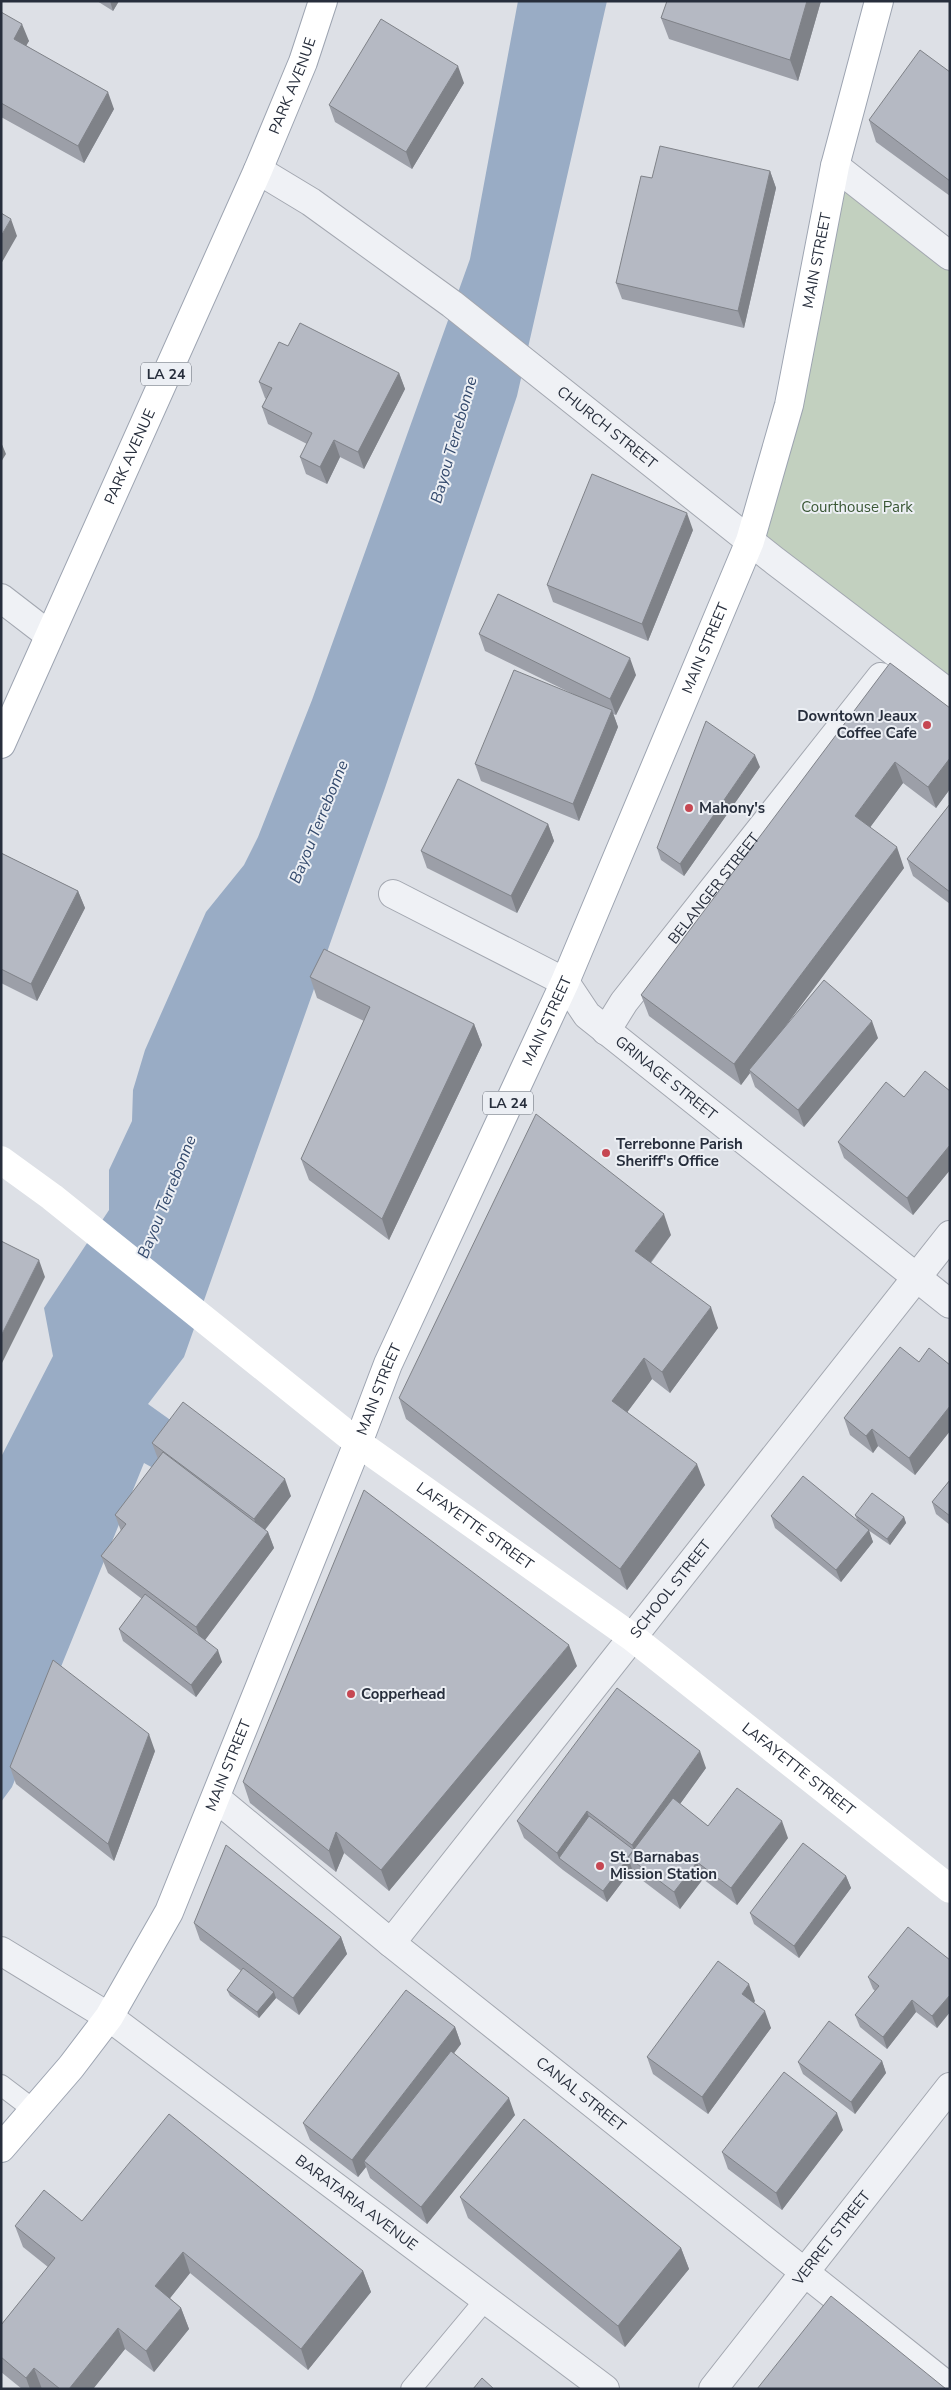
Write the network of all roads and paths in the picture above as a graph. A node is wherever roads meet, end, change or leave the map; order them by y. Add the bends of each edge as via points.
1 (323, 1) edge
2 (879, 1) edge
3 (835, 166) junction
4 (258, 170) junction
5 (950, 256) edge
6 (750, 541) junction
7 (1, 598) edge
8 (49, 635) junction
9 (898, 655) junction
10 (950, 694) edge
11 (1, 744) edge
12 (393, 894) dead end
13 (565, 982) junction
14 (606, 1031) junction
15 (1, 1160) edge
16 (950, 1235) edge
17 (917, 1279) junction
18 (950, 1304) edge
19 (358, 1444) junction
20 (632, 1637) junction
21 (216, 1798) junction
22 (950, 1889) edge
23 (390, 1943) junction
24 (1, 1951) edge
25 (109, 2017) junction
26 (1, 2085) edge
27 (950, 2087) edge
28 (34, 2110) junction
29 (1, 2148) edge
30 (804, 2273) junction
31 (486, 2299) junction
32 (950, 2388) edge
33 (411, 2389) edge
34 (605, 2389) edge
35 (713, 2389) edge

1 - 4 main road, PARK AVENUE / LA 24 via 303,62
2 - 3 main road, MAIN STREET / LA 24
3 - 5 street
3 - 6 main road, MAIN STREET / LA 24 via 788,405
4 - 6 street, CHURCH STREET via 311,202 452,304
4 - 8 main road, PARK AVENUE / LA 24
6 - 9 street, CHURCH STREET
6 - 13 main road, MAIN STREET / LA 24
7 - 8 street
8 - 11 main road, PARK AVENUE / LA 24
9 - 10 street, CHURCH STREET
9 - 14 street, BELANGER STREET via 624,1002
12 - 13 street, GRINAGE STREET
13 - 14 street, GRINAGE STREET via 587,1016
13 - 19 main road, MAIN STREET / LA 24 via 388,1364
14 - 17 street, GRINAGE STREET
15 - 19 main road, LAFAYETTE STREET via 52,1197
16 - 17 street, SCHOOL STREET
17 - 18 street, GRINAGE STREET
17 - 20 street, SCHOOL STREET
19 - 20 main road, LAFAYETTE STREET
19 - 21 main road, MAIN STREET / LA 24
20 - 22 main road, LAFAYETTE STREET
20 - 23 street, SCHOOL STREET
21 - 23 street, CANAL STREET
21 - 25 main road, MAIN STREET / LA 24 via 168,1912
23 - 30 street, CANAL STREET
24 - 25 street, BARATARIA AVENUE
25 - 28 main road, MAIN STREET / LA 24
25 - 31 street, BARATARIA AVENUE
26 - 28 lane
27 - 30 street, VERRET STREET
28 - 29 main road, MAIN STREET / LA 24
30 - 32 street, CANAL STREET
30 - 35 street, VERRET STREET
31 - 33 lane
31 - 34 street, BARATARIA AVENUE

